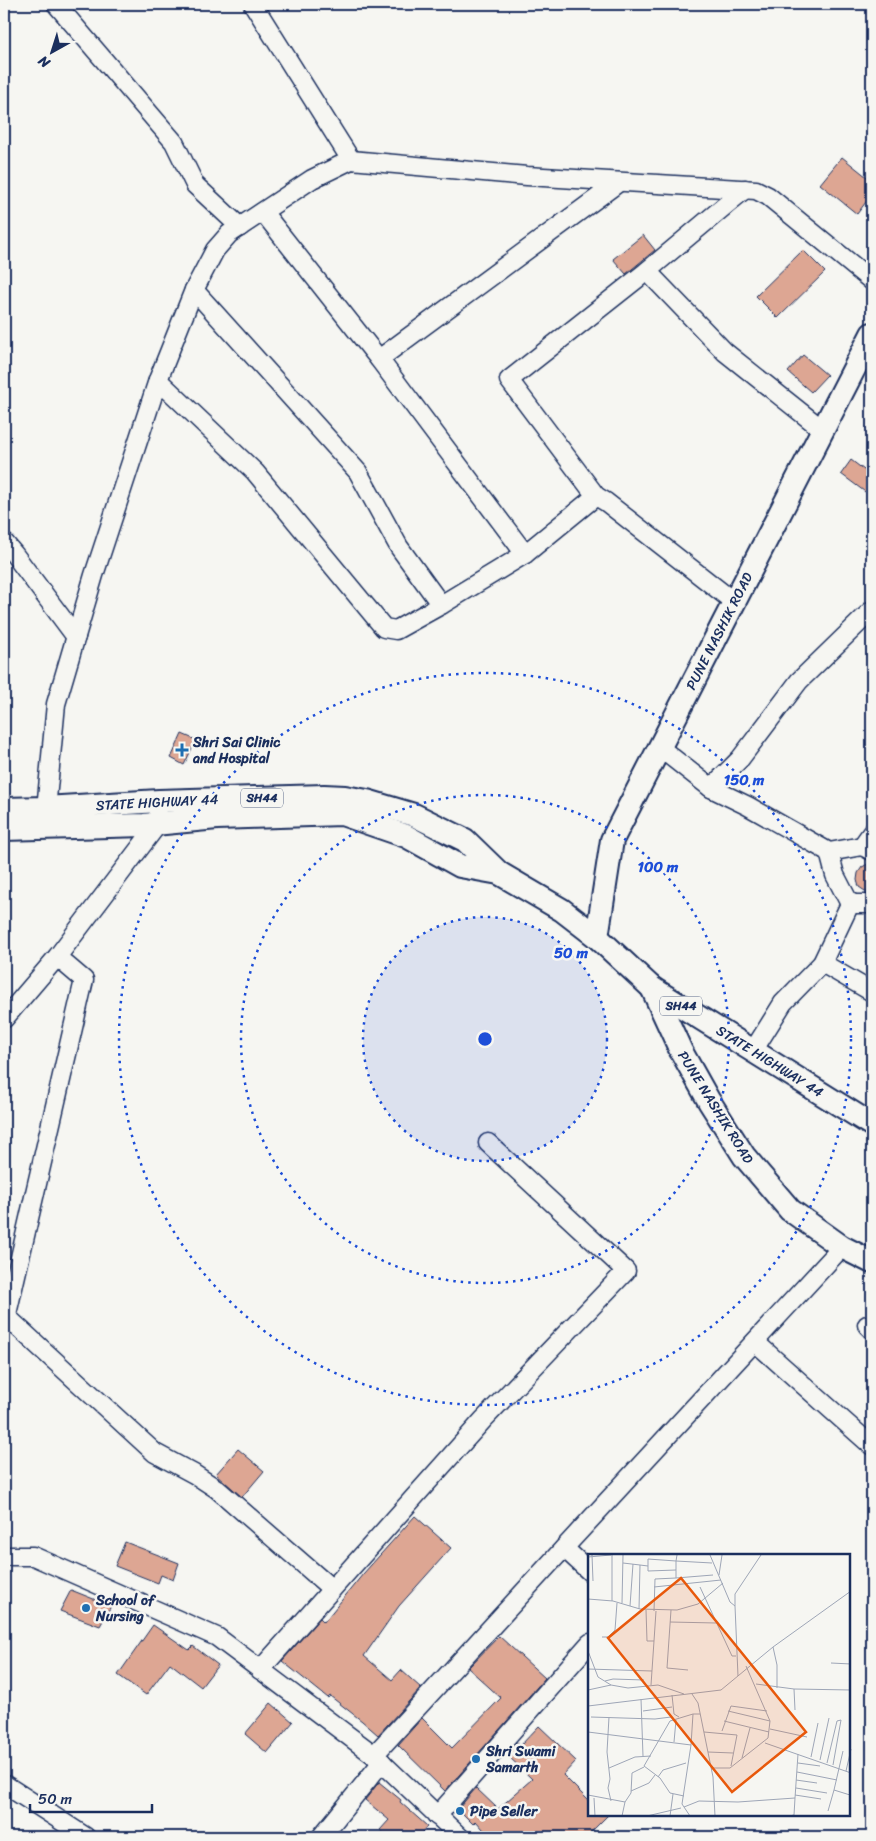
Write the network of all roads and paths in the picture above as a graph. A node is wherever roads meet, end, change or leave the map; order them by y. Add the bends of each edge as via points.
1 (56, 4) edge
2 (253, 4) edge
3 (351, 160) junction
4 (619, 182) junction
5 (745, 188) junction
6 (263, 212) junction
7 (240, 227) junction
8 (647, 271) junction
9 (872, 282) edge
10 (194, 290) junction
11 (872, 334) edge
12 (379, 359) junction
13 (158, 380) junction
14 (823, 430) junction
15 (596, 496) junction
16 (4, 542) edge
17 (525, 554) junction
18 (734, 602) junction
19 (441, 605) junction
20 (872, 610) edge
21 (76, 637) junction
22 (659, 747) junction
23 (711, 788) junction
24 (159, 801) junction
25 (344, 806) junction
26 (4, 809) edge
27 (45, 818) junction
28 (158, 824) junction
29 (4, 829) edge
30 (872, 832) edge
31 (867, 849) edge
32 (829, 852) junction
33 (850, 904) junction
34 (872, 904) edge
35 (597, 937) junction
36 (57, 957) junction
37 (822, 962) junction
38 (652, 988) junction
39 (872, 992) edge
40 (4, 1019) edge
41 (753, 1051) junction
42 (872, 1125) edge
43 (488, 1143) dead end
44 (842, 1247) junction
45 (872, 1262) edge
46 (5, 1323) edge
47 (755, 1342) junction
48 (872, 1446) edge
49 (564, 1548) junction
50 (4, 1556) edge
51 (588, 1570) edge
52 (332, 1589) junction
53 (588, 1645) edge
54 (260, 1670) junction
55 (378, 1759) junction
56 (4, 1784) edge
57 (437, 1816) junction
58 (86, 1837) edge
59 (321, 1837) edge
60 (460, 1837) edge

1 - 7 street via 174,142 194,184
2 - 3 street
3 - 4 street
3 - 6 street via 312,179
4 - 5 street
4 - 12 street
5 - 8 street
5 - 9 street via 768,196
6 - 7 street
6 - 12 street
7 - 10 street via 215,250
8 - 14 street via 725,352
8 - 15 street via 509,380
10 - 13 street
10 - 19 street via 358,472 399,547
11 - 14 main road, PUNE NASHIK ROAD
12 - 17 street
13 - 19 street via 255,472 384,628 396,630
13 - 21 street
14 - 18 main road, PUNE NASHIK ROAD
15 - 17 street
15 - 18 street
16 - 21 street
17 - 19 street
18 - 22 main road, PUNE NASHIK ROAD
20 - 23 street via 799,681 740,759
21 - 27 street via 56,704
22 - 23 street
22 - 35 main road, PUNE NASHIK ROAD via 612,840
23 - 32 street
24 - 25 main road, STATE HIGHWAY 44 / SH44 via 324,796
24 - 27 main road, STATE HIGHWAY 44 / SH44
24 - 28 street
25 - 28 main road, STATE HIGHWAY 44 / SH44
25 - 35 main road, STATE HIGHWAY 44 / SH44 via 367,801 414,815 465,840 499,873 562,910
26 - 27 main road, STATE HIGHWAY 44 / SH44
27 - 28 main road, STATE HIGHWAY 44 / SH44
27 - 29 main road, STATE HIGHWAY 44 / SH44
28 - 36 street
30 - 31 street
31 - 32 street
32 - 33 street via 835,875
33 - 34 street
33 - 37 street
35 - 38 main road, STATE HIGHWAY 44 / SH44
36 - 40 street
36 - 46 street via 84,980
37 - 39 street
37 - 41 street via 783,1004
38 - 41 main road, STATE HIGHWAY 44 / SH44
38 - 44 main road, PUNE NASHIK ROAD via 681,1051 744,1156 790,1210
41 - 42 main road, STATE HIGHWAY 44 / SH44
43 - 52 street via 626,1271 483,1420
44 - 45 main road, PUNE NASHIK ROAD
44 - 47 street
46 - 52 street via 156,1453 217,1489
47 - 48 street
47 - 49 street
49 - 51 street
49 - 55 street
50 - 54 street via 33,1556 217,1637
52 - 54 street
53 - 57 street
54 - 55 street
55 - 57 street
55 - 59 street
56 - 58 street
57 - 60 street

